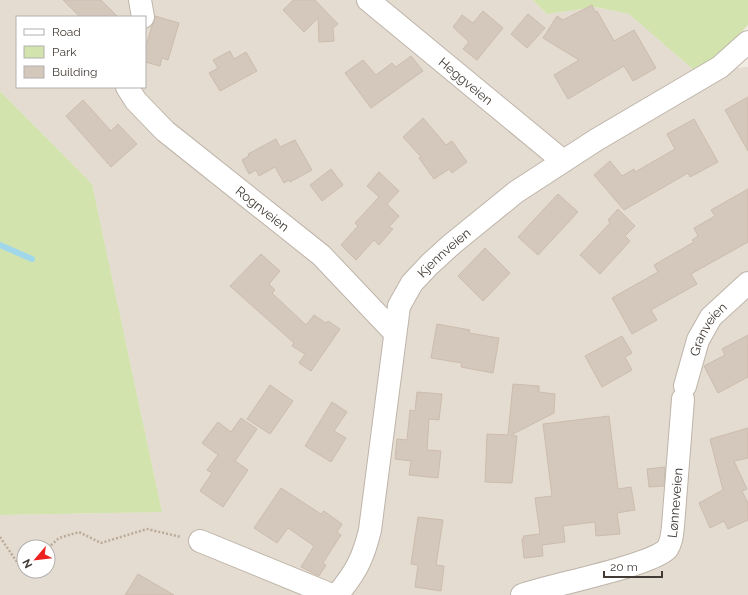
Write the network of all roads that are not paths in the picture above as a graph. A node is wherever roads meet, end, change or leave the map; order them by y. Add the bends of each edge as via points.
1 (140, 0) edge
2 (368, 0) edge
3 (143, 16) edge
4 (748, 42) edge
5 (128, 88) edge
6 (563, 161) junction
7 (748, 283) edge
8 (395, 333) junction
9 (684, 392) joint
10 (200, 541) road end
11 (332, 595) edge
12 (337, 595) edge
13 (522, 595) edge

1 - 3 street
2 - 6 street, Heggveien
4 - 6 street, Kjennveien via 720,67
5 - 8 street, Rognveien via 165,131 321,255
6 - 8 street, Kjennveien via 516,192 430,264 412,283 399,306
7 - 9 street, Granveien via 711,317 698,340
8 - 12 street, Kjennveien via 370,530 364,555
9 - 13 street, Lønneveien via 673,526 671,542 667,548 659,555 638,562
10 - 11 street

